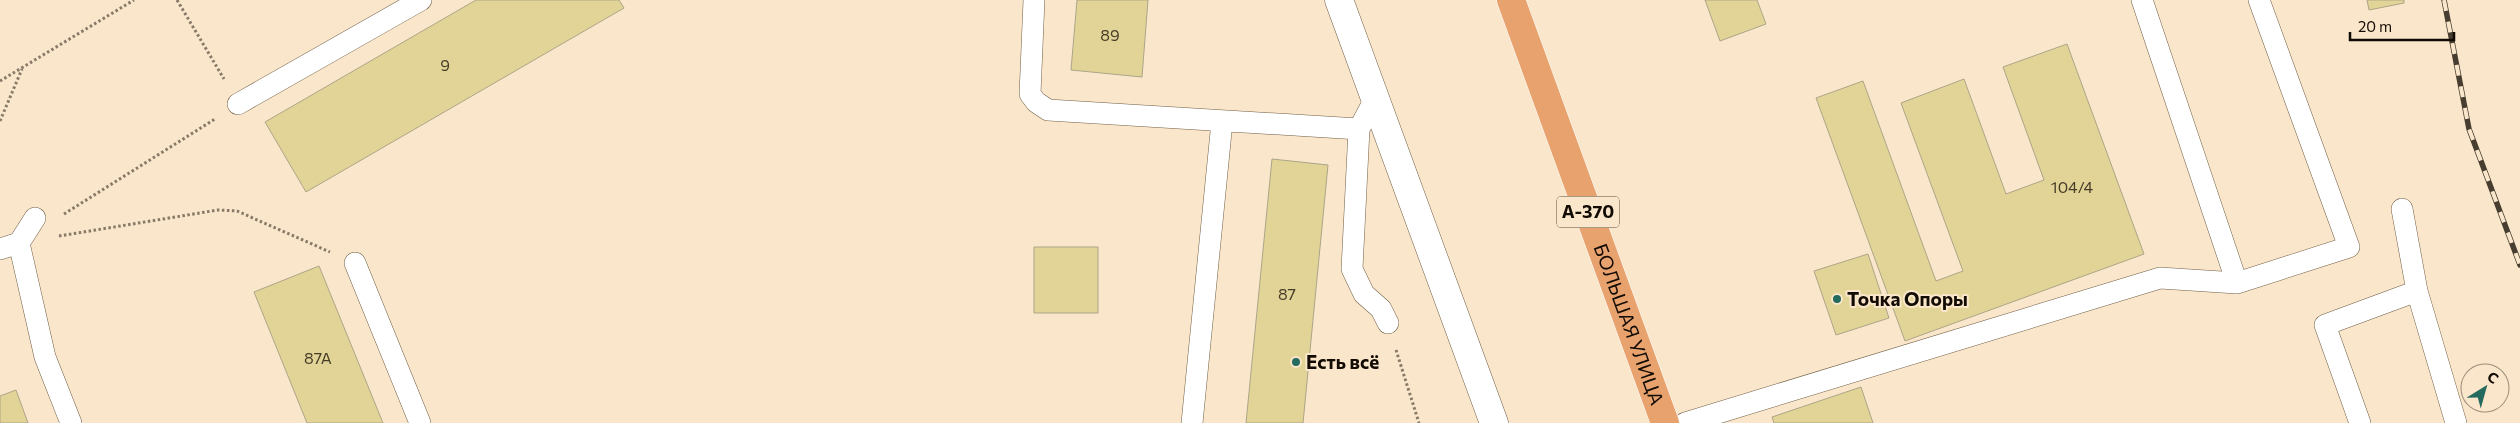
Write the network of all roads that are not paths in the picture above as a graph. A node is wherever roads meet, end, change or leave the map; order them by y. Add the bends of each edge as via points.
1 (421, 0) edge
2 (1034, 0) edge
3 (1339, 0) edge
4 (1511, 0) edge
5 (2142, 0) edge
6 (2258, 0) edge
7 (1375, 99) junction
8 (238, 104) road end
9 (1222, 122) junction
10 (1359, 129) junction
11 (2402, 209) dead end
12 (35, 218) dead end
13 (10, 246) edge
14 (355, 263) road end
15 (2237, 282) junction
16 (2417, 292) junction
17 (1388, 323) road end
18 (71, 423) edge
19 (420, 423) edge
20 (1192, 423) edge
21 (1494, 423) edge
22 (1665, 423) edge
23 (1685, 423) edge
24 (2360, 423) edge
25 (2456, 423) edge

1 - 8 lane
2 - 9 lane via 1030,94 1048,110
3 - 7 street
4 - 22 highway, БОЛЬШАЯ УЛИЦА / А-370
5 - 15 lane
6 - 15 lane via 2349,247
7 - 10 lane
7 - 21 street
9 - 10 lane
9 - 20 lane
10 - 17 lane via 1352,269 1364,294 1381,309
11 - 16 lane
12 - 13 lane
13 - 18 lane via 45,357
14 - 19 lane
15 - 23 lane via 2160,278
16 - 24 lane via 2325,324
16 - 25 lane

